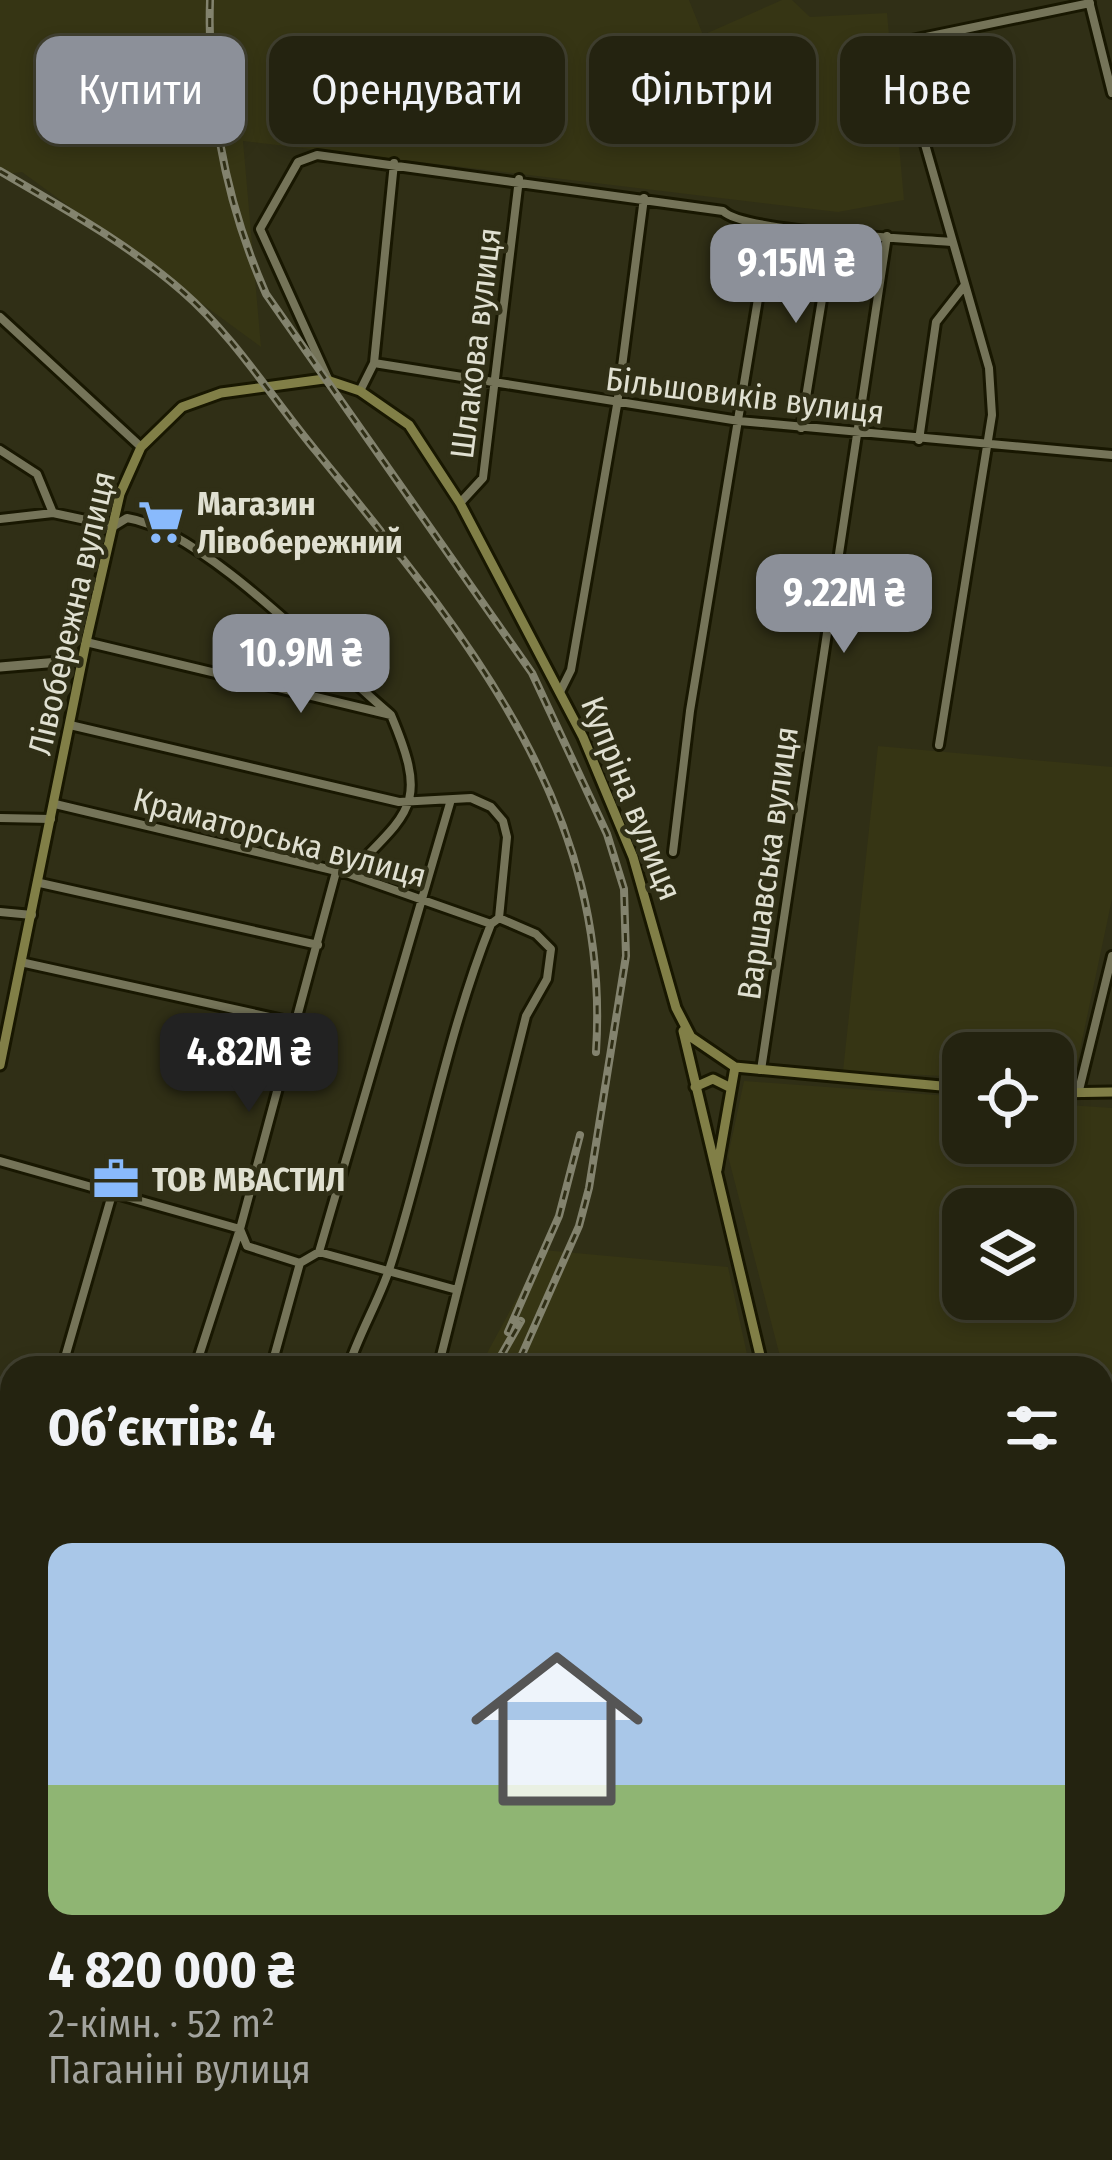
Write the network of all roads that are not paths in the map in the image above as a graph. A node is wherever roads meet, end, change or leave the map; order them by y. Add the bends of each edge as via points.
1 (1089, 1) edge
2 (1112, 93) edge
3 (394, 163) junction
4 (519, 179) junction
5 (644, 198) junction
6 (770, 226) junction
7 (833, 232) junction
8 (887, 236) junction
9 (951, 242) junction
10 (966, 284) junction
11 (0, 317) edge
12 (374, 363) junction
13 (328, 380) junction
14 (494, 380) junction
15 (360, 391) junction
16 (617, 405) junction
17 (739, 421) junction
18 (801, 428) junction
19 (859, 434) junction
20 (920, 440) junction
21 (984, 446) junction
22 (141, 447) junction
23 (0, 450) edge
24 (1112, 455) edge
25 (460, 503) junction
26 (53, 513) junction
27 (0, 519) edge
28 (114, 526) junction
29 (86, 642) junction
30 (82, 660) junction
31 (0, 667) edge
32 (560, 692) junction
33 (391, 716) junction
34 (70, 724) junction
35 (939, 745) dead end
36 (413, 799) junction
37 (451, 803) junction
38 (55, 804) junction
39 (0, 818) edge
40 (52, 819) junction
41 (673, 851) dead end
42 (336, 872) junction
43 (349, 874) junction
44 (40, 883) junction
45 (422, 897) junction
46 (0, 912) edge
47 (34, 915) junction
48 (495, 921) junction
49 (318, 945) junction
50 (1112, 956) edge
51 (25, 963) junction
52 (676, 1008) junction
53 (297, 1023) junction
54 (0, 1065) edge
55 (735, 1066) junction
56 (761, 1071) junction
57 (942, 1086) edge
58 (695, 1087) junction
59 (731, 1088) junction
60 (1079, 1090) junction
61 (1074, 1091) edge
62 (1112, 1092) edge
63 (0, 1161) edge
64 (716, 1175) junction
65 (113, 1191) junction
66 (240, 1229) junction
67 (319, 1252) junction
68 (300, 1263) junction
69 (389, 1271) junction
70 (457, 1290) junction
71 (65, 1356) edge
72 (199, 1356) edge
73 (274, 1356) edge
74 (352, 1356) edge
75 (440, 1356) edge
76 (760, 1356) edge

1 - 2 street
1 - 9 street via 902,41
3 - 4 street
3 - 12 street
3 - 13 street via 317,155 298,162 260,229
4 - 5 street
4 - 14 street, Шлакова вулиця
5 - 6 street
5 - 16 street
6 - 7 street
6 - 17 street
7 - 8 street
7 - 18 street
8 - 9 street
8 - 19 street, Варшавська вулиця
9 - 10 street
10 - 20 street via 936,322
10 - 21 street via 989,368 992,415
11 - 22 street
12 - 14 street, Більшовиків вулиця
12 - 15 street
13 - 15 main road, Купріна вулиця
13 - 22 main road, Лівобережна вулиця via 182,406
14 - 16 street, Більшовиків вулиця
14 - 25 street, Шлакова вулиця via 483,478
15 - 25 main road, Купріна вулиця via 424,442
16 - 17 street, Більшовиків вулиця
16 - 32 street via 571,670
17 - 18 street, Більшовиків вулиця
17 - 41 street
18 - 19 street, Більшовиків вулиця
19 - 20 street, Більшовиків вулиця
19 - 56 street, Варшавська вулиця
20 - 21 street, Більшовиків вулиця
21 - 24 street, Більшовиків вулиця
21 - 35 street
22 - 28 main road, Лівобережна вулиця
23 - 26 street via 37,474
25 - 32 main road, Купріна вулиця
26 - 27 street
26 - 28 street
28 - 29 main road, Лівобережна вулиця
28 - 33 street via 127,518 167,530
29 - 30 main road, Лівобережна вулиця
29 - 33 street
30 - 31 street
30 - 34 main road, Лівобережна вулиця
32 - 52 main road, Купріна вулиця via 633,856
33 - 36 street
34 - 36 street
34 - 38 main road, Лівобережна вулиця
36 - 37 street
36 - 43 street
37 - 45 street
37 - 48 street via 471,798 503,821 507,865
38 - 40 main road, Лівобережна вулиця
38 - 42 street, Краматорська вулиця
39 - 40 street
40 - 44 main road, Лівобережна вулиця
42 - 43 street, Краматорська вулиця
42 - 49 street
43 - 45 street, Краматорська вулиця
44 - 47 main road, Лівобережна вулиця
44 - 49 street
45 - 48 street, Краматорська вулиця
45 - 67 street
46 - 47 street
47 - 51 main road, Лівобережна вулиця
48 - 69 street via 441,1065
48 - 70 street, Краматорська вулиця via 536,934 552,963 526,1016
49 - 53 street
50 - 60 street
51 - 53 street
51 - 54 main road, Лівобережна вулиця
52 - 55 main road, Купріна вулиця via 691,1037
52 - 58 main road
53 - 66 street
55 - 56 main road, Купріна вулиця
55 - 59 main road
56 - 57 main road, Купріна вулиця
58 - 59 main road via 713,1078
58 - 64 main road
59 - 64 main road
60 - 61 main road
60 - 62 main road
63 - 65 street
64 - 76 main road
65 - 66 street
65 - 71 street
66 - 68 street via 248,1246
66 - 72 street
67 - 68 street
67 - 69 street
68 - 73 street
69 - 70 street
69 - 74 street
70 - 75 street

